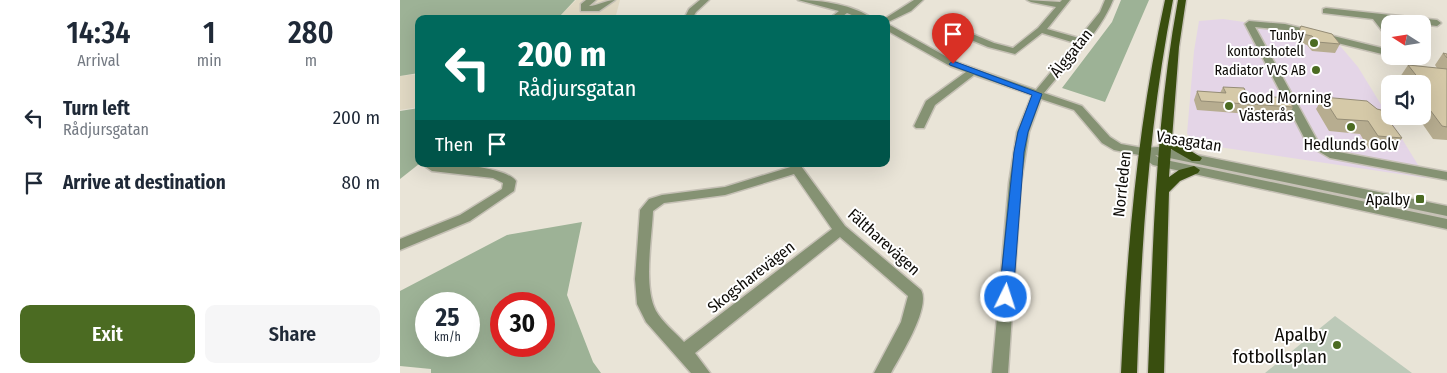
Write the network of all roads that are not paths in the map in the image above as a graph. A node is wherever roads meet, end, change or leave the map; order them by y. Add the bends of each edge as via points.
1 (592, 0) edge
2 (610, 0) edge
3 (704, 0) edge
4 (802, 0) edge
5 (919, 0) edge
6 (1031, 0) edge
7 (1109, 0) edge
8 (1169, 0) edge
9 (1182, 0) edge
10 (1064, 2) edge
11 (846, 10) junction
12 (1326, 11) dead end
13 (690, 15) edge
14 (839, 15) edge
15 (859, 15) edge
16 (1375, 16) junction
17 (890, 19) edge
18 (1437, 23) dead end
19 (1381, 24) edge
20 (890, 28) edge
21 (1041, 30) junction
22 (960, 32) dead end
23 (1080, 42) junction
24 (1381, 51) edge
25 (972, 72) junction
26 (1038, 94) junction
27 (920, 126) dead end
28 (1143, 152) junction
29 (1165, 152) junction
30 (1195, 164) junction
31 (432, 167) dead end
32 (792, 167) edge
33 (796, 167) edge
34 (1447, 176) edge
35 (1161, 192) junction
36 (1447, 211) edge
37 (1447, 224) edge
38 (840, 230) junction
39 (400, 245) edge
40 (684, 352) junction
41 (702, 373) edge
42 (882, 373) edge
43 (1000, 373) edge
44 (1129, 373) edge
45 (1156, 373) edge

1 - 2 street via 585,4 584,9 596,9
3 - 13 street
4 - 11 street
5 - 17 street
6 - 10 street
7 - 23 street, Älggatan via 1104,12
8 - 28 main road, Norrleden
9 - 29 main road via 1174,47
10 - 21 street
11 - 14 street
11 - 15 street
12 - 16 street
16 - 18 street
16 - 19 street
20 - 25 street, Vasagatan via 940,58
21 - 22 street via 1015,51
21 - 23 street
23 - 26 street, Älggatan
24 - 34 street via 1284,27 1249,24 1317,146 1330,154
25 - 26 street, Vasagatan
25 - 27 street via 930,103
26 - 28 street, Vasagatan via 1078,108 1106,140 1118,147
26 - 43 street, Älggatan via 1023,132 1015,183
28 - 29 street, Vasagatan via 1157,162
28 - 44 main road, Norrleden
29 - 30 street, Vasagatan
29 - 30 main road
29 - 35 main road
30 - 35 main road via 1174,177
30 - 36 street, Vasagatan
30 - 37 street, Vasagatan
31 - 39 street via 495,174 510,181 508,191 465,218
32 - 40 street, Fältharevägen via 720,192 663,198 652,202 647,210 642,279 645,304 651,317
33 - 38 street, Fältharevägen
35 - 45 main road
38 - 40 street, Skogsharevägen
38 - 42 street, Fältharevägen via 916,294 917,301
40 - 41 street, Fältharevägen

